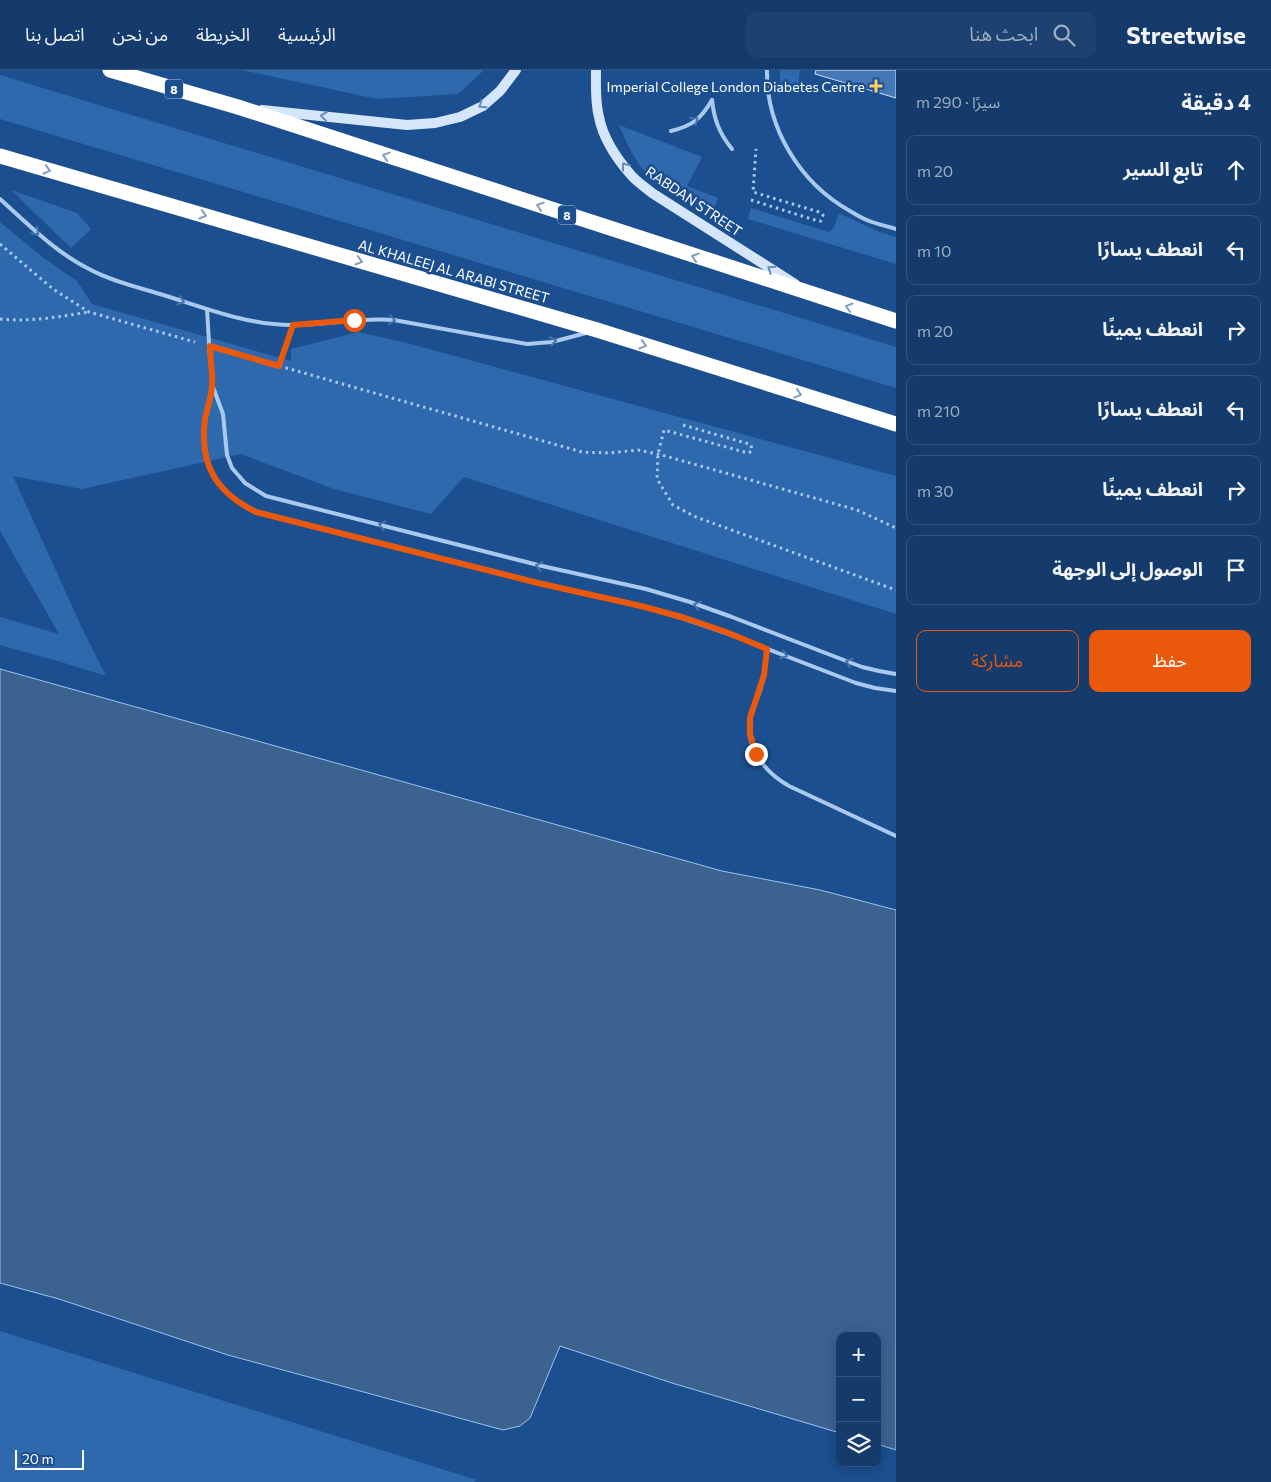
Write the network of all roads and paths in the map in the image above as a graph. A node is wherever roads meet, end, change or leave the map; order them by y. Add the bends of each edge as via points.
1 (110, 70) edge
2 (516, 70) edge
3 (596, 70) edge
4 (767, 70) edge
5 (238, 108) junction
6 (670, 131) dead end
7 (732, 149) dead end
8 (756, 149) dead end
9 (0, 156) edge
10 (0, 199) edge
11 (751, 200) dead end
12 (896, 229) edge
13 (0, 244) edge
14 (812, 295) junction
15 (207, 309) junction
16 (89, 312) junction
17 (0, 320) edge
18 (896, 321) edge
19 (293, 325) junction
20 (597, 330) junction
21 (210, 346) junction
22 (279, 366) junction
23 (213, 387) junction
24 (896, 424) edge
25 (683, 425) dead end
26 (658, 454) junction
27 (896, 528) edge
28 (896, 590) edge
29 (767, 649) junction
30 (896, 674) edge
31 (896, 691) edge
32 (896, 836) edge

1 - 5 highway, 8
2 -> 5 main road via 483,106 460,117 436,123 408,125
14 -> 3 main road, RABDAN STREET via 652,193 632,176 608,140 599,118
4 - 12 lane via 774,118 783,142 802,171 837,204 866,220
14 -> 5 highway, 8
6 -> 7 lane via 696,121 712,100 717,126
8 - 11 path via 753,192 819,212 823,217 818,221
9 -> 20 highway, AL KHALEEJ AL ARABI STREET
10 -> 15 lane via 40,236 89,270
13 - 16 path via 53,289
18 -> 14 highway, 8
15 - 19 lane via 237,318
15 - 21 lane
16 - 17 path
16 - 21 path
19 -> 20 lane via 394,320 527,344 552,342
19 - 22 path
20 -> 24 highway, AL KHALEEJ AL ARABI STREET
21 - 22 path
21 - 23 lane
22 - 26 path via 582,452 638,450
23 - 29 lane via 204,436 209,468 233,498 256,512 641,606 685,618
30 -> 23 lane via 862,667 732,617 655,592 266,496 246,483 232,468 223,414
25 - 26 path via 749,444 752,452 664,430
26 - 27 path via 857,510
26 - 28 path via 657,479 673,505 696,517
29 -> 31 lane via 856,683
29 - 32 lane via 764,675 749,726 756,754 763,766 779,781

